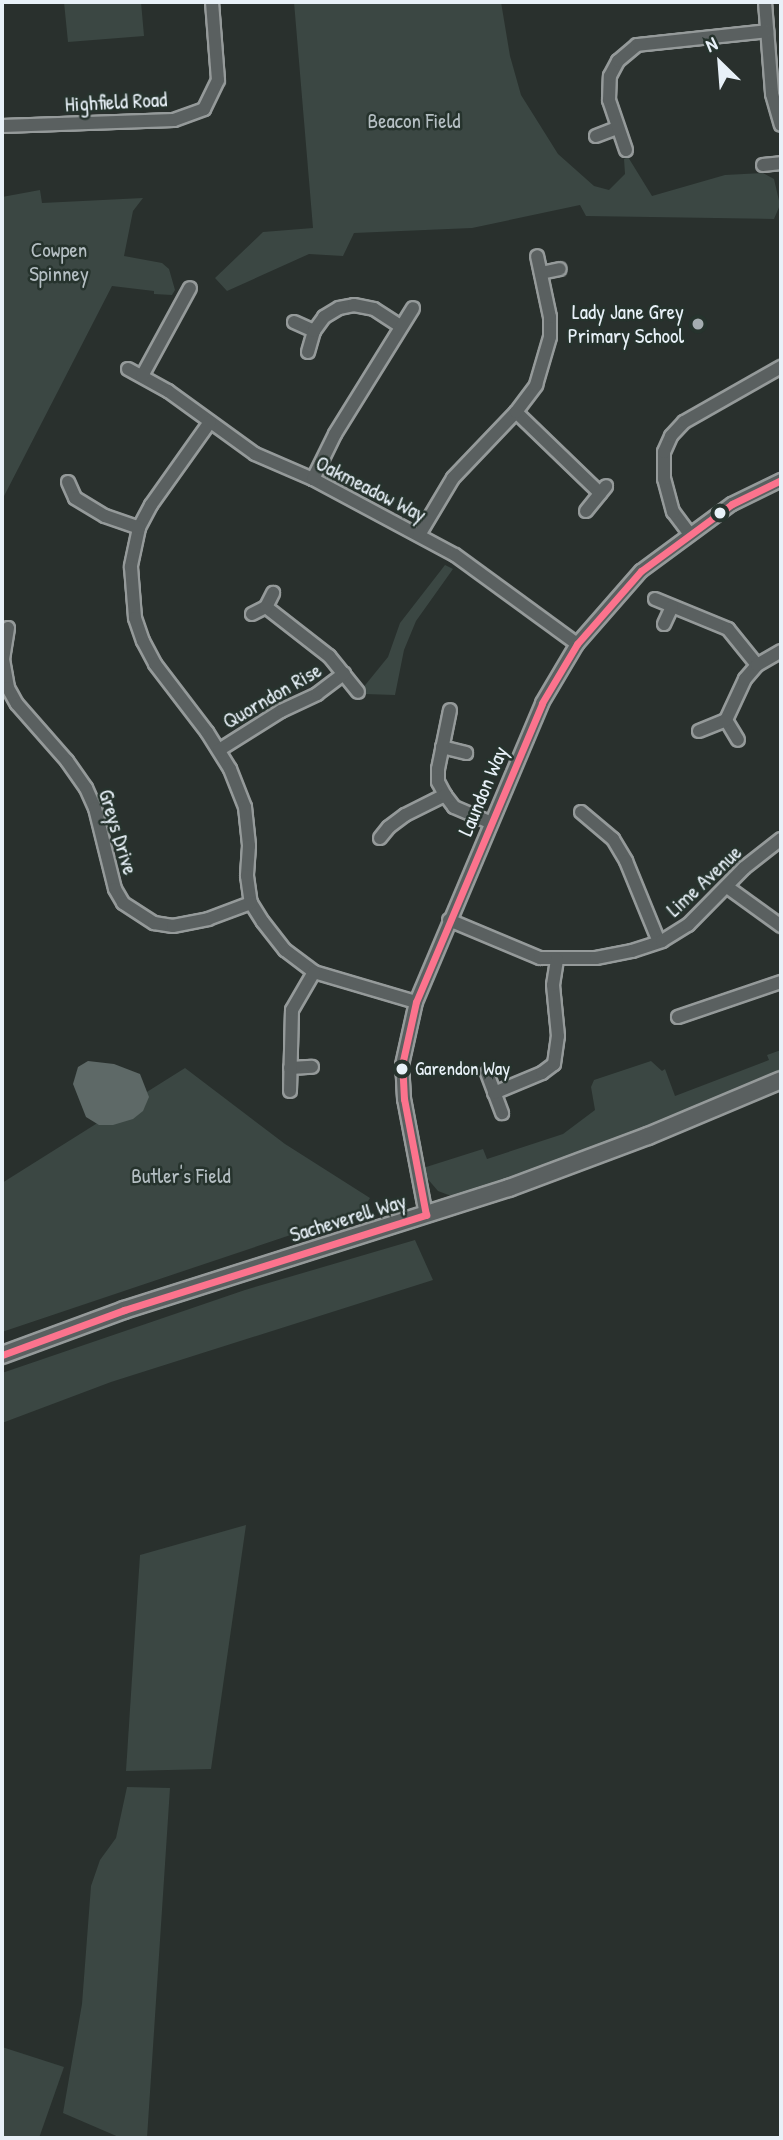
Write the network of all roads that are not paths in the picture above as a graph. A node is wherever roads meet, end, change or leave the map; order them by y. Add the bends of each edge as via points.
1 (212, 2) edge
2 (765, 2) edge
3 (766, 31) junction
4 (781, 125) edge
5 (2, 126) edge
6 (617, 128) junction
7 (596, 136) dead end
8 (626, 150) dead end
9 (781, 163) edge
10 (764, 165) dead end
11 (537, 256) dead end
12 (560, 269) dead end
13 (541, 273) junction
14 (190, 288) dead end
15 (413, 309) dead end
16 (294, 322) dead end
17 (400, 326) junction
18 (314, 331) junction
19 (308, 352) dead end
20 (781, 367) edge
21 (128, 369) dead end
22 (142, 376) junction
23 (516, 412) junction
24 (210, 422) junction
25 (313, 479) junction
26 (781, 480) edge
27 (68, 482) dead end
28 (75, 498) junction
29 (63, 507) dead end
30 (586, 511) dead end
31 (139, 528) junction
32 (689, 533) junction
33 (419, 535) junction
34 (273, 593) dead end
35 (655, 599) dead end
36 (266, 607) junction
37 (672, 607) junction
38 (252, 614) dead end
39 (664, 624) dead end
40 (8, 628) dead end
41 (577, 643) junction
42 (781, 651) edge
43 (2, 659) edge
44 (757, 665) junction
45 (344, 674) junction
46 (358, 692) dead end
47 (450, 710) dead end
48 (726, 720) junction
49 (699, 731) dead end
50 (738, 740) dead end
51 (442, 747) junction
52 (219, 750) junction
53 (466, 753) dead end
54 (445, 795) junction
55 (581, 812) dead end
56 (490, 822) junction
57 (626, 830) dead end
58 (380, 838) dead end
59 (613, 839) junction
60 (781, 839) edge
61 (727, 887) junction
62 (251, 903) junction
63 (449, 920) junction
64 (781, 926) edge
65 (659, 942) junction
66 (557, 959) junction
67 (314, 972) junction
68 (781, 982) edge
69 (416, 1002) junction
70 (678, 1017) dead end
71 (312, 1067) dead end
72 (290, 1068) junction
73 (487, 1073) dead end
74 (781, 1080) edge
75 (290, 1091) dead end
76 (494, 1093) junction
77 (502, 1113) dead end
78 (426, 1215) junction
79 (2, 1355) edge

1 - 5 street, Highfield Road via 218,80 204,109 174,120
2 - 3 street
3 - 4 street via 772,94
3 - 6 street via 637,45 618,61 610,76 609,100
6 - 7 street
6 - 8 street
9 - 10 street
11 - 13 street
12 - 13 street
13 - 23 street via 550,337 536,385
14 - 22 street
15 - 17 street
16 - 18 street
17 - 18 street via 374,309 354,305 324,317
17 - 25 street
18 - 19 street
20 - 32 street via 684,422 671,436 664,452 664,479 673,512
21 - 22 street, Oakmeadow Way
22 - 24 street, Oakmeadow Way
23 - 30 street via 603,490
23 - 33 street via 453,478
24 - 25 street, Oakmeadow Way via 255,454
24 - 31 street
25 - 33 street, Oakmeadow Way
26 - 32 street, Laundon Way
27 - 28 street
28 - 29 street
28 - 31 street via 105,516
31 - 52 street via 131,566 135,618 143,641
32 - 41 street, Laundon Way via 641,572
33 - 41 street, Oakmeadow Way via 455,555
34 - 36 street
35 - 37 street
36 - 38 street
36 - 45 street, Quorndon Rise via 329,656
37 - 39 street
37 - 44 street via 728,629
40 - 43 street, Greys Drive
41 - 56 street, Laundon Way via 542,702
42 - 44 street
43 - 62 street, Greys Drive via 17,704 86,788 123,903 154,923 173,926
44 - 48 street via 745,679
45 - 46 street, Quorndon Rise
45 - 52 street, Quorndon Rise
47 - 51 street
48 - 49 street
48 - 50 street
51 - 53 street
51 - 54 street via 438,782
52 - 62 street via 245,807
54 - 56 street via 454,807
54 - 58 street via 405,815
55 - 59 street
56 - 63 street, Laundon Way
57 - 59 street
59 - 65 street
60 - 61 street, Lime Avenue
61 - 64 street
61 - 65 street, Lime Avenue via 688,925
62 - 67 street via 285,950
63 - 66 street, Lime Avenue via 529,954
63 - 69 street, Laundon Way
65 - 66 street, Lime Avenue via 596,958
66 - 76 street via 554,1064
67 - 69 street
67 - 72 street via 292,1010
68 - 70 street
69 - 78 street, Laundon Way via 402,1065
71 - 72 street
72 - 75 street
73 - 76 street
74 - 78 street, Sacheverell Way via 635,1141
76 - 77 street
78 - 79 street, Sacheverell Way via 124,1310

